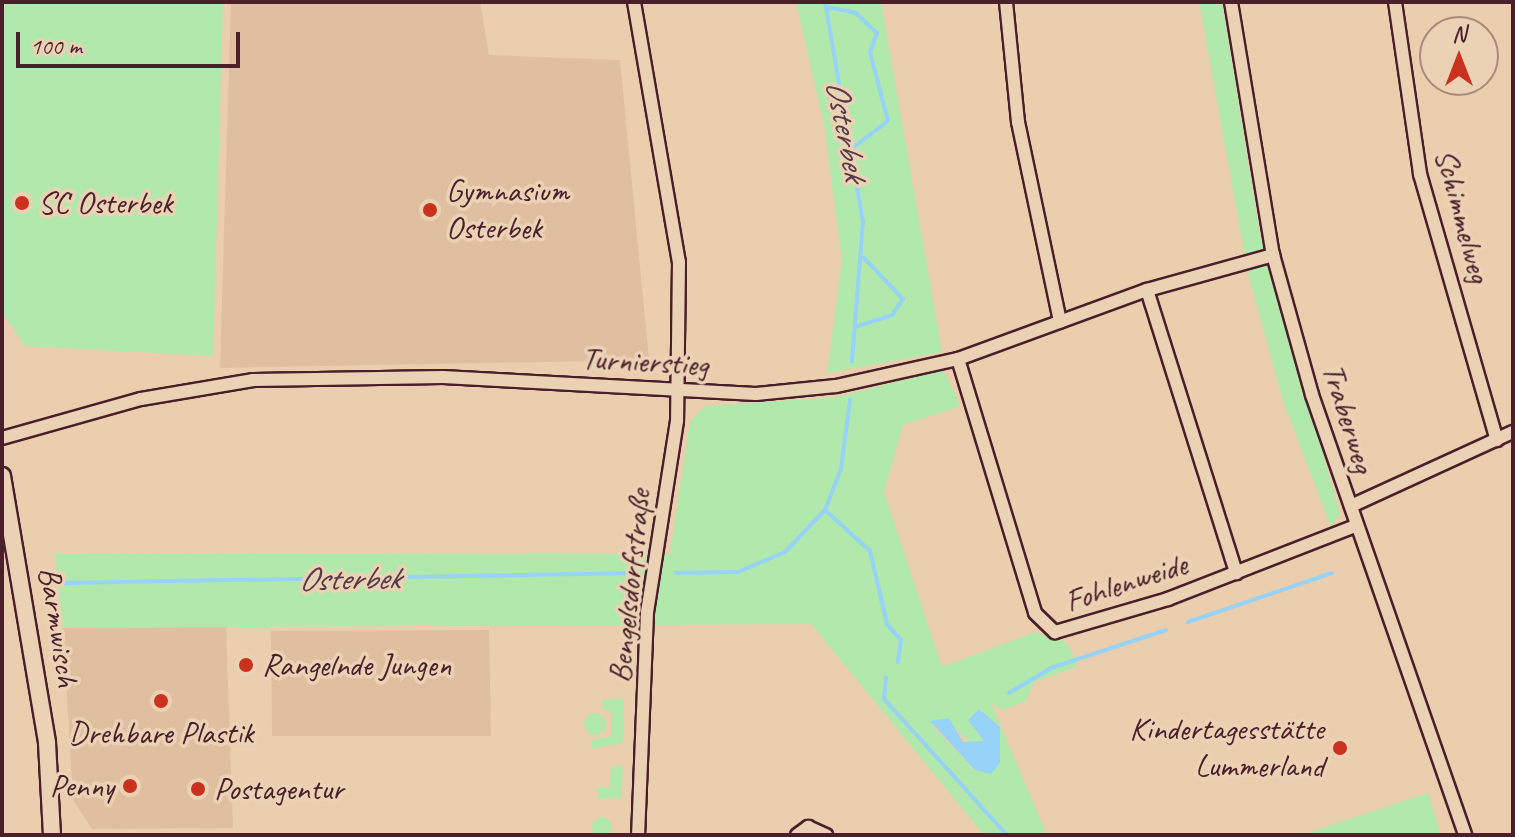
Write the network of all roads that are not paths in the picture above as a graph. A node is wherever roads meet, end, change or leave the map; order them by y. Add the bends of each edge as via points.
1 (634, 2) edge
2 (1006, 2) edge
3 (1231, 2) edge
4 (1395, 2) edge
5 (1273, 255) junction
6 (1147, 290) junction
7 (1060, 322) junction
8 (958, 359) junction
9 (679, 391) junction
10 (1513, 432) edge
11 (2, 438) edge
12 (1497, 440) junction
13 (2, 476) edge
14 (1351, 506) junction
15 (1353, 527) junction
16 (1236, 573) junction
17 (52, 835) edge
18 (638, 835) edge
19 (797, 835) edge
20 (826, 835) edge
21 (1465, 835) edge

1 - 9 street, Bengelsdorfstraße via 679,262
2 - 7 street via 1018,122
3 - 5 street, Traberweg
4 - 12 street, Schimmelweg via 1420,174
5 - 6 street, Turnierstieg
5 - 14 street, Traberweg
6 - 7 street, Turnierstieg
6 - 16 street
7 - 8 street, Turnierstieg
8 - 9 street, Turnierstieg via 836,386
8 - 16 street, Fohlenweide via 1041,624 1074,631
9 - 11 street, Turnierstieg via 443,377 253,380 141,399
9 - 18 street, Bengelsdorfstraße via 645,634
10 - 12 street
12 - 14 street
13 - 17 street, Barmwisch via 47,743
14 - 15 street, Traberweg
15 - 16 street, Fohlenweide
15 - 21 street, Traberweg
19 - 20 street via 808,827

